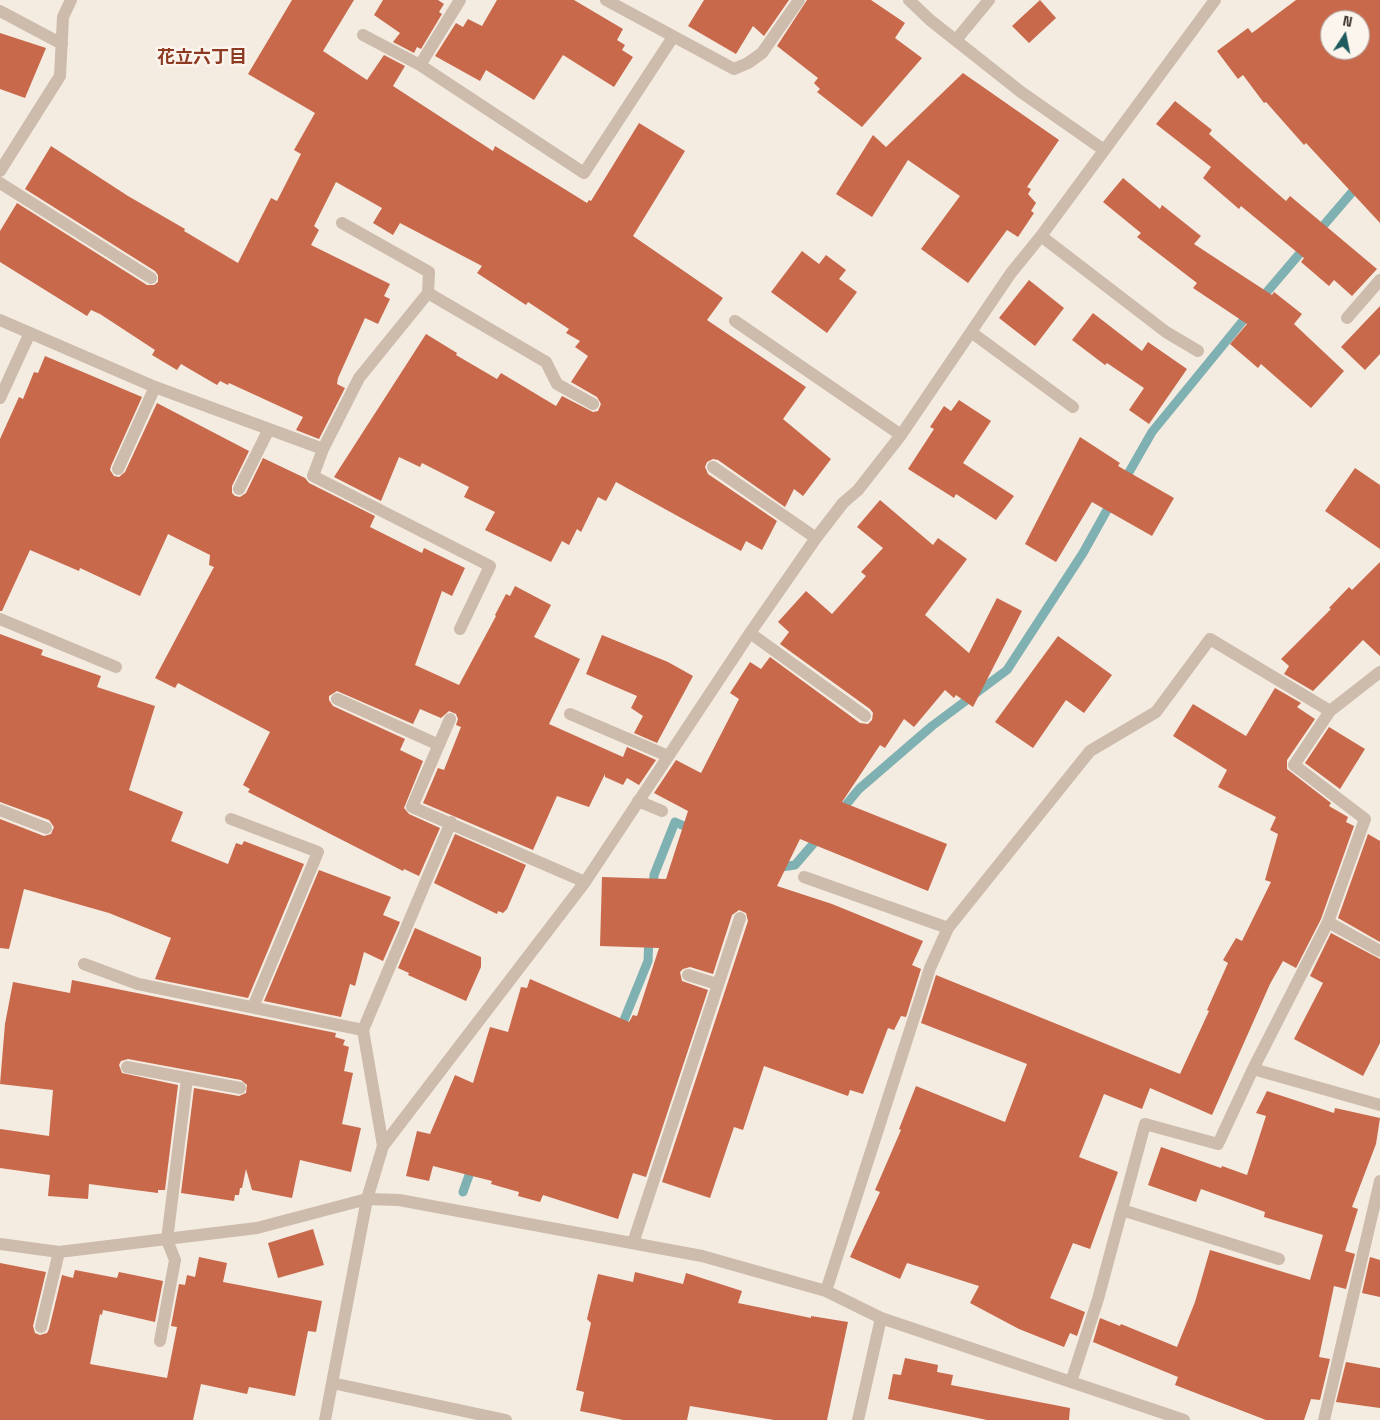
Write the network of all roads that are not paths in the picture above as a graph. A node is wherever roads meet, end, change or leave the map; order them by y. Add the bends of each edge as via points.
1 (71, 0) edge
2 (460, 0) edge
3 (606, 0) edge
4 (799, 0) edge
5 (909, 0) edge
6 (989, 0) edge
7 (1214, 0) edge
8 (0, 11) edge
9 (362, 35) dead end
10 (673, 37) junction
11 (956, 40) junction
12 (62, 44) junction
13 (420, 65) junction
14 (1104, 150) junction
15 (0, 171) edge
16 (0, 183) edge
17 (342, 223) dead end
18 (1041, 236) junction
19 (151, 278) dead end
20 (1380, 280) edge
21 (428, 292) junction
22 (1347, 318) dead end
23 (0, 320) edge
24 (735, 321) dead end
25 (971, 332) junction
26 (29, 335) junction
27 (1198, 351) dead end
28 (155, 387) junction
29 (0, 398) edge
30 (594, 404) dead end
31 (1074, 407) dead end
32 (269, 429) junction
33 (901, 435) junction
34 (322, 449) junction
35 (713, 467) dead end
36 (118, 469) dead end
37 (238, 489) dead end
38 (816, 538) junction
39 (0, 619) edge
40 (460, 629) dead end
41 (750, 633) junction
42 (116, 667) dead end
43 (1380, 672) edge
44 (338, 699) dead end
45 (1330, 711) junction
46 (570, 714) dead end
47 (865, 716) dead end
48 (450, 719) dead end
49 (439, 745) junction
50 (668, 756) junction
51 (638, 801) junction
52 (0, 810) edge
53 (662, 812) dead end
54 (231, 819) dead end
55 (451, 822) junction
56 (46, 828) dead end
57 (804, 877) dead end
58 (585, 882) junction
59 (740, 918) dead end
60 (1328, 922) junction
61 (948, 928) junction
62 (1380, 951) edge
63 (84, 964) dead end
64 (688, 975) dead end
65 (717, 984) junction
66 (253, 1007) junction
67 (362, 1030) junction
68 (127, 1067) dead end
69 (1253, 1069) junction
70 (187, 1078) junction
71 (240, 1088) dead end
72 (1380, 1105) edge
73 (384, 1146) junction
74 (1380, 1181) edge
75 (368, 1199) junction
76 (1122, 1210) junction
77 (166, 1240) junction
78 (633, 1243) junction
79 (0, 1244) edge
80 (59, 1252) junction
81 (1279, 1260) dead end
82 (826, 1291) junction
83 (882, 1318) junction
84 (41, 1327) dead end
85 (160, 1342) dead end
86 (1071, 1382) junction
87 (332, 1383) junction
88 (325, 1420) edge
89 (506, 1420) edge
90 (858, 1420) edge
91 (1184, 1420) edge
92 (1324, 1420) edge

1 - 12 street via 63,17
2 - 13 street
3 - 10 street
4 - 10 street via 762,53 734,69
5 - 11 street
6 - 11 street
7 - 14 street
8 - 12 street
9 - 13 street
10 - 13 street via 584,173
11 - 14 street via 1021,92
12 - 15 street via 60,76
14 - 18 street
16 - 19 street
17 - 21 street via 429,272
18 - 25 street
18 - 27 street via 1166,332
20 - 22 street
21 - 30 street via 546,362 557,384
21 - 34 street via 359,378
23 - 26 street
24 - 33 street
25 - 31 street
25 - 33 street
26 - 28 street
26 - 29 street
28 - 32 street
28 - 36 street
32 - 34 street
32 - 37 street
33 - 38 street
34 - 40 street via 312,476 490,566
35 - 38 street
38 - 41 street
39 - 42 street
41 - 47 street
41 - 50 street
43 - 45 street
44 - 49 street
45 - 60 street via 1294,765 1365,819
45 - 61 street via 1210,639 1156,712 1090,751
46 - 50 street
48 - 49 street
49 - 55 street via 412,807
50 - 51 street
51 - 53 street
51 - 58 street
52 - 56 street
54 - 66 street via 318,852
55 - 58 street
55 - 67 street
57 - 61 street
58 - 73 street
59 - 65 street
60 - 62 street
60 - 69 street
61 - 82 street via 930,968
63 - 66 street via 138,984
64 - 65 street
65 - 78 street
66 - 67 street
67 - 73 street
68 - 70 street
69 - 72 street
69 - 76 street via 1218,1144 1145,1124
70 - 71 street
70 - 77 street
73 - 75 street
74 - 92 street
75 - 77 street via 257,1228
75 - 78 street via 399,1200
75 - 87 street
76 - 81 street
76 - 86 street
77 - 80 street
77 - 85 street via 175,1260
78 - 82 street via 702,1256
79 - 80 street
80 - 84 street
82 - 83 street
83 - 86 street
83 - 90 street
86 - 91 street
87 - 88 street
87 - 89 street

